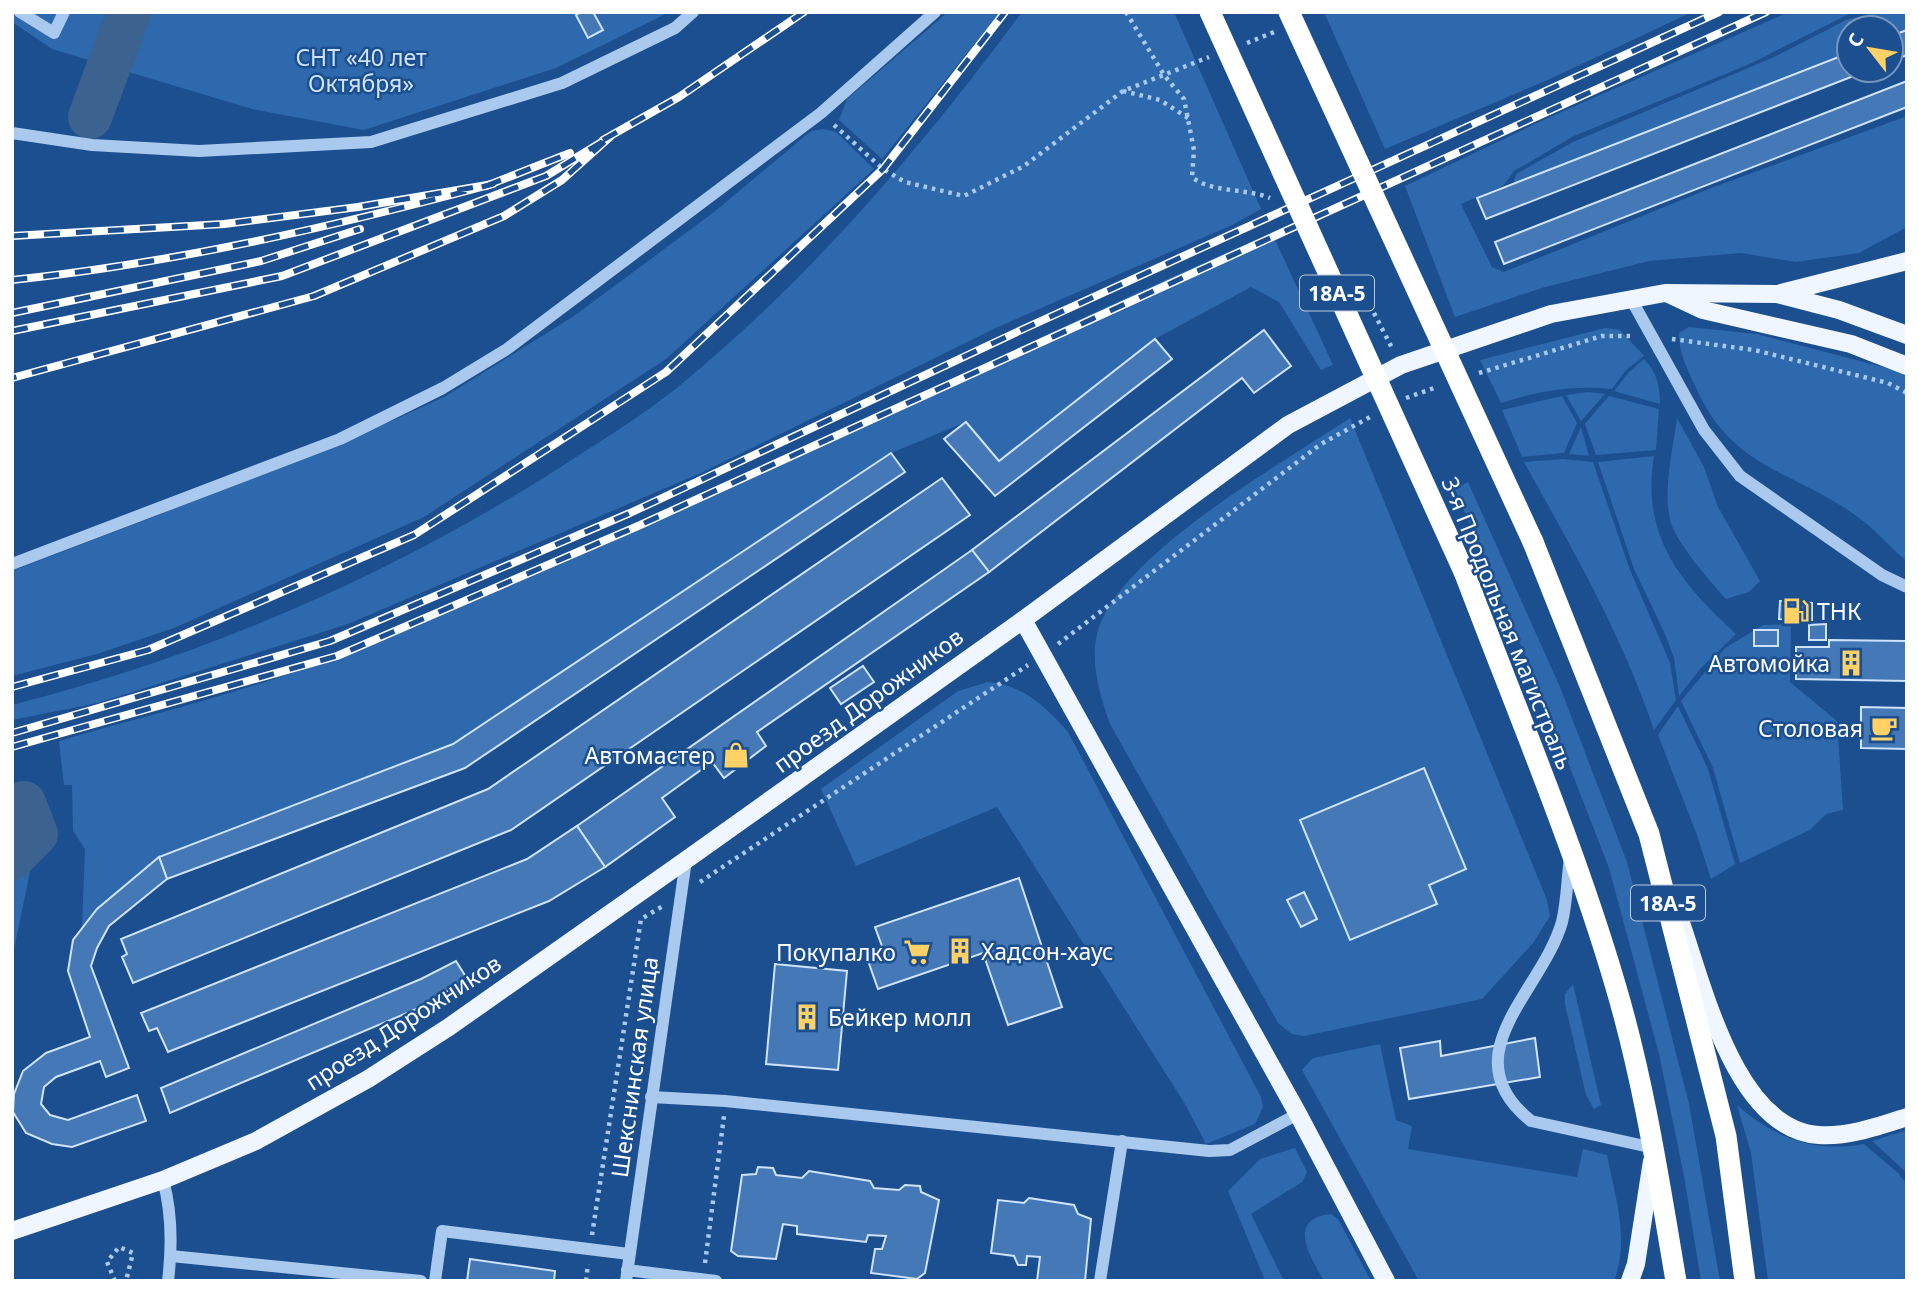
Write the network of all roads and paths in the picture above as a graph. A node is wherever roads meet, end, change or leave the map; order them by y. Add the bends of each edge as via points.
1 (20, 12) edge
2 (64, 12) edge
3 (693, 12) edge
4 (934, 12) edge
5 (1126, 12) edge
6 (1210, 12) edge
7 (1288, 20) edge
8 (1238, 46) dead end
9 (1213, 56) dead end
10 (1164, 75) junction
11 (1122, 91) junction
12 (821, 113) junction
13 (1188, 118) junction
14 (12, 133) edge
15 (1277, 204) dead end
16 (1907, 261) edge
17 (1665, 293) junction
18 (1777, 294) junction
19 (1631, 299) junction
20 (1369, 303) dead end
21 (1907, 335) edge
22 (1401, 365) junction
23 (1907, 366) edge
24 (12, 564) edge
25 (1907, 587) edge
26 (1023, 620) junction
27 (1045, 654) junction
28 (1649, 834) junction
29 (1570, 854) junction
30 (686, 860) junction
31 (679, 896) junction
32 (651, 1097) junction
33 (725, 1101) junction
34 (1298, 1114) junction
35 (1907, 1116) edge
36 (1122, 1141) junction
37 (1654, 1147) junction
38 (163, 1180) junction
39 (12, 1231) edge
40 (590, 1249) junction
41 (629, 1254) junction
42 (171, 1256) junction
43 (627, 1275) edge
44 (710, 1280) edge
45 (116, 1281) edge
46 (126, 1281) edge
47 (168, 1281) edge
48 (421, 1281) edge
49 (435, 1281) edge
50 (1100, 1281) edge
51 (1386, 1281) edge
52 (1629, 1281) edge
53 (1675, 1281) edge
54 (1745, 1281) edge

1 - 2 street via 54,33
3 - 14 street via 675,28 562,83 371,142 199,150 92,145
4 - 12 street
5 - 10 path
6 - 29 highway, 3-я Продольная магистраль / 18А-5, bridge via 1465,574
7 - 8 path
7 - 28 highway, 18А-5, bridge via 1533,542
9 - 10 path
10 - 11 path
10 - 13 path via 1184,99
11 - 12 path via 1024,166 964,196 905,182 883,169
11 - 13 path via 1160,100
12 - 24 street via 507,349 443,388 340,439
13 - 15 path via 1194,150 1192,177 1203,186 1269,197
16 - 18 main road, проезд Дорожников
17 - 18 main road, проезд Дорожников
17 - 19 main road, проезд Дорожников
17 - 23 main road via 1703,310 1851,344
18 - 21 main road, проезд Дорожников
19 - 22 main road, проезд Дорожников via 1550,314
19 - 25 street via 1704,430 1740,476 1882,575
20 - 22 path
22 - 26 main road, проезд Дорожников via 1288,425
26 - 27 main road
26 - 30 main road, проезд Дорожников
27 - 31 path
27 - 34 main road
28 - 35 main road via 1727,1051 1748,1092 1764,1110 1783,1125 1819,1135 1857,1131
28 - 54 highway, 18А-5 via 1726,1136
29 - 37 highway, 3-я Продольная магистраль / 18А-5 via 1615,984
29 - 37 street via 1562,922 1499,1044 1502,1087 1531,1121
30 - 31 street, Шекснинская улица
30 - 38 main road, проезд Дорожников via 368,1079 256,1140
31 - 32 street, Шекснинская улица
31 - 40 path via 641,919
32 - 33 street
32 - 41 street, Шекснинская улица
33 - 36 street
33 - 44 path
34 - 36 street via 1230,1150
34 - 51 main road
36 - 50 street
37 - 52 main road via 1636,1264
37 - 53 highway, 3-я Продольная магистраль / 18А-5
38 - 39 main road, проезд Дорожников
38 - 42 street
40 - 41 street
40 - 49 street via 442,1231
41 - 43 street, Шекснинская улица
42 - 47 street
42 - 48 street
43 - 44 street
45 - 46 path via 107,1262 119,1247 133,1253

